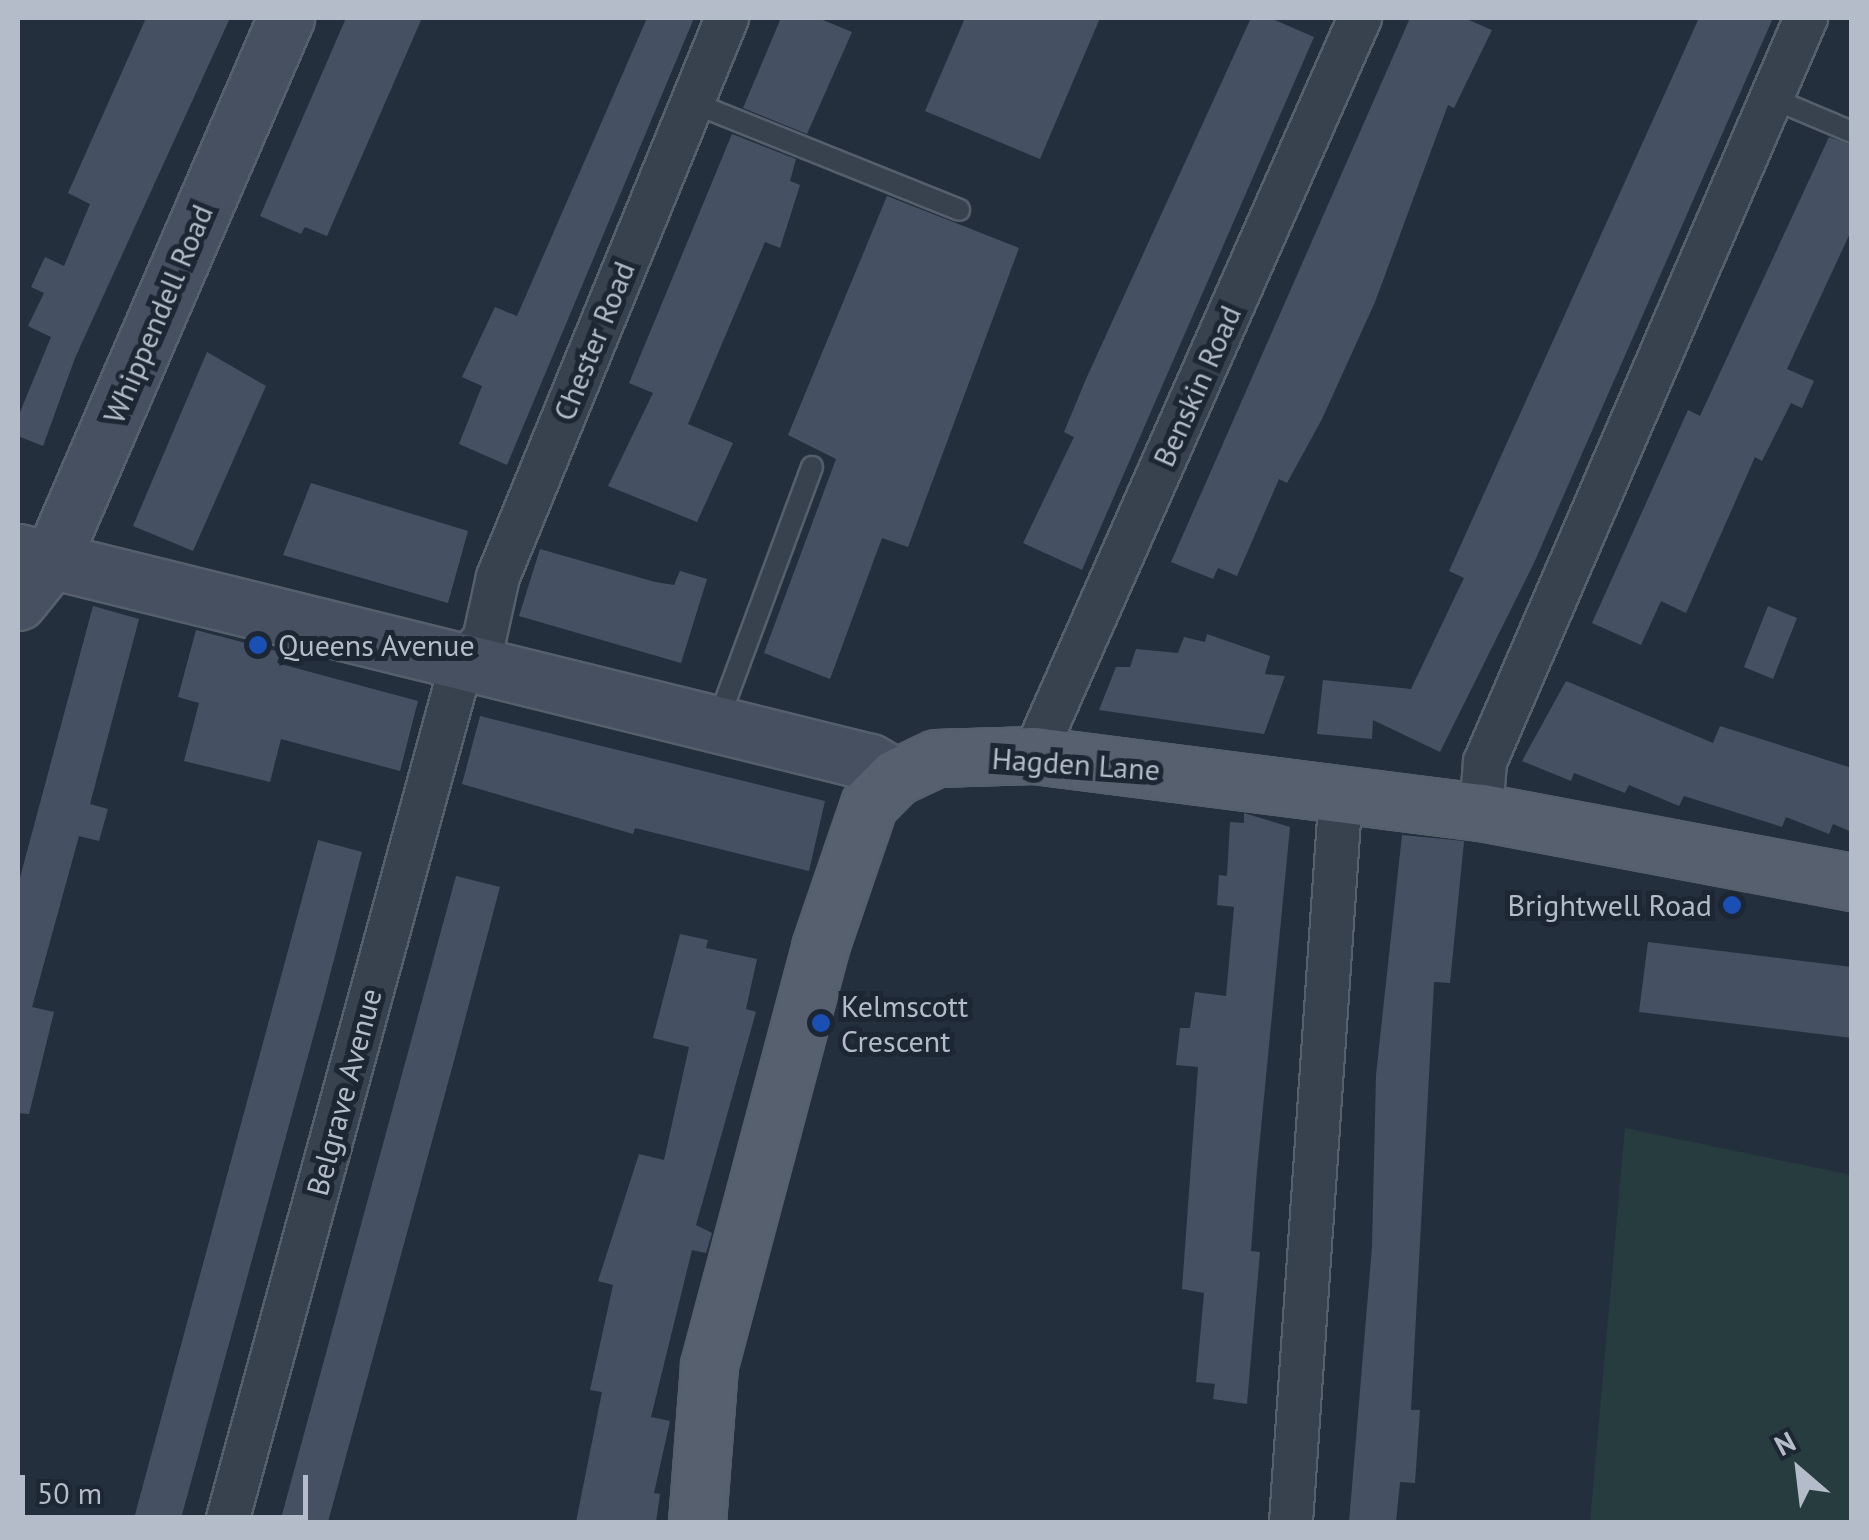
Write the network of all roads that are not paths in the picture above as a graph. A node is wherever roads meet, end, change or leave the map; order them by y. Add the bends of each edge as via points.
1 (286, 18) edge
2 (726, 18) edge
3 (1360, 18) edge
4 (1806, 18) edge
5 (1770, 98) junction
6 (691, 102) junction
7 (1852, 132) edge
8 (958, 210) dead end
9 (812, 467) dead end
10 (29, 572) edge
11 (462, 662) junction
12 (718, 723) junction
13 (1034, 756) junction
14 (896, 777) junction
15 (1483, 787) junction
16 (1342, 791) junction
17 (1852, 882) edge
18 (227, 1522) edge
19 (697, 1522) edge
20 (1292, 1522) edge

1 - 10 street, Whippendell Road
2 - 6 street, Chester Road
3 - 13 street, Benskin Road
4 - 5 street
5 - 7 lane
5 - 15 street
6 - 8 lane
6 - 11 street, Chester Road via 498,577 484,640
9 - 12 lane
10 - 11 street
11 - 12 street
11 - 18 street, Belgrave Avenue
12 - 14 street via 870,762
13 - 14 main road, Hagden Lane via 936,758
13 - 16 main road, Hagden Lane
14 - 19 main road, Hagden Lane via 869,804 820,947 710,1365
15 - 16 main road, Hagden Lane
15 - 17 main road, Hagden Lane
16 - 20 street

